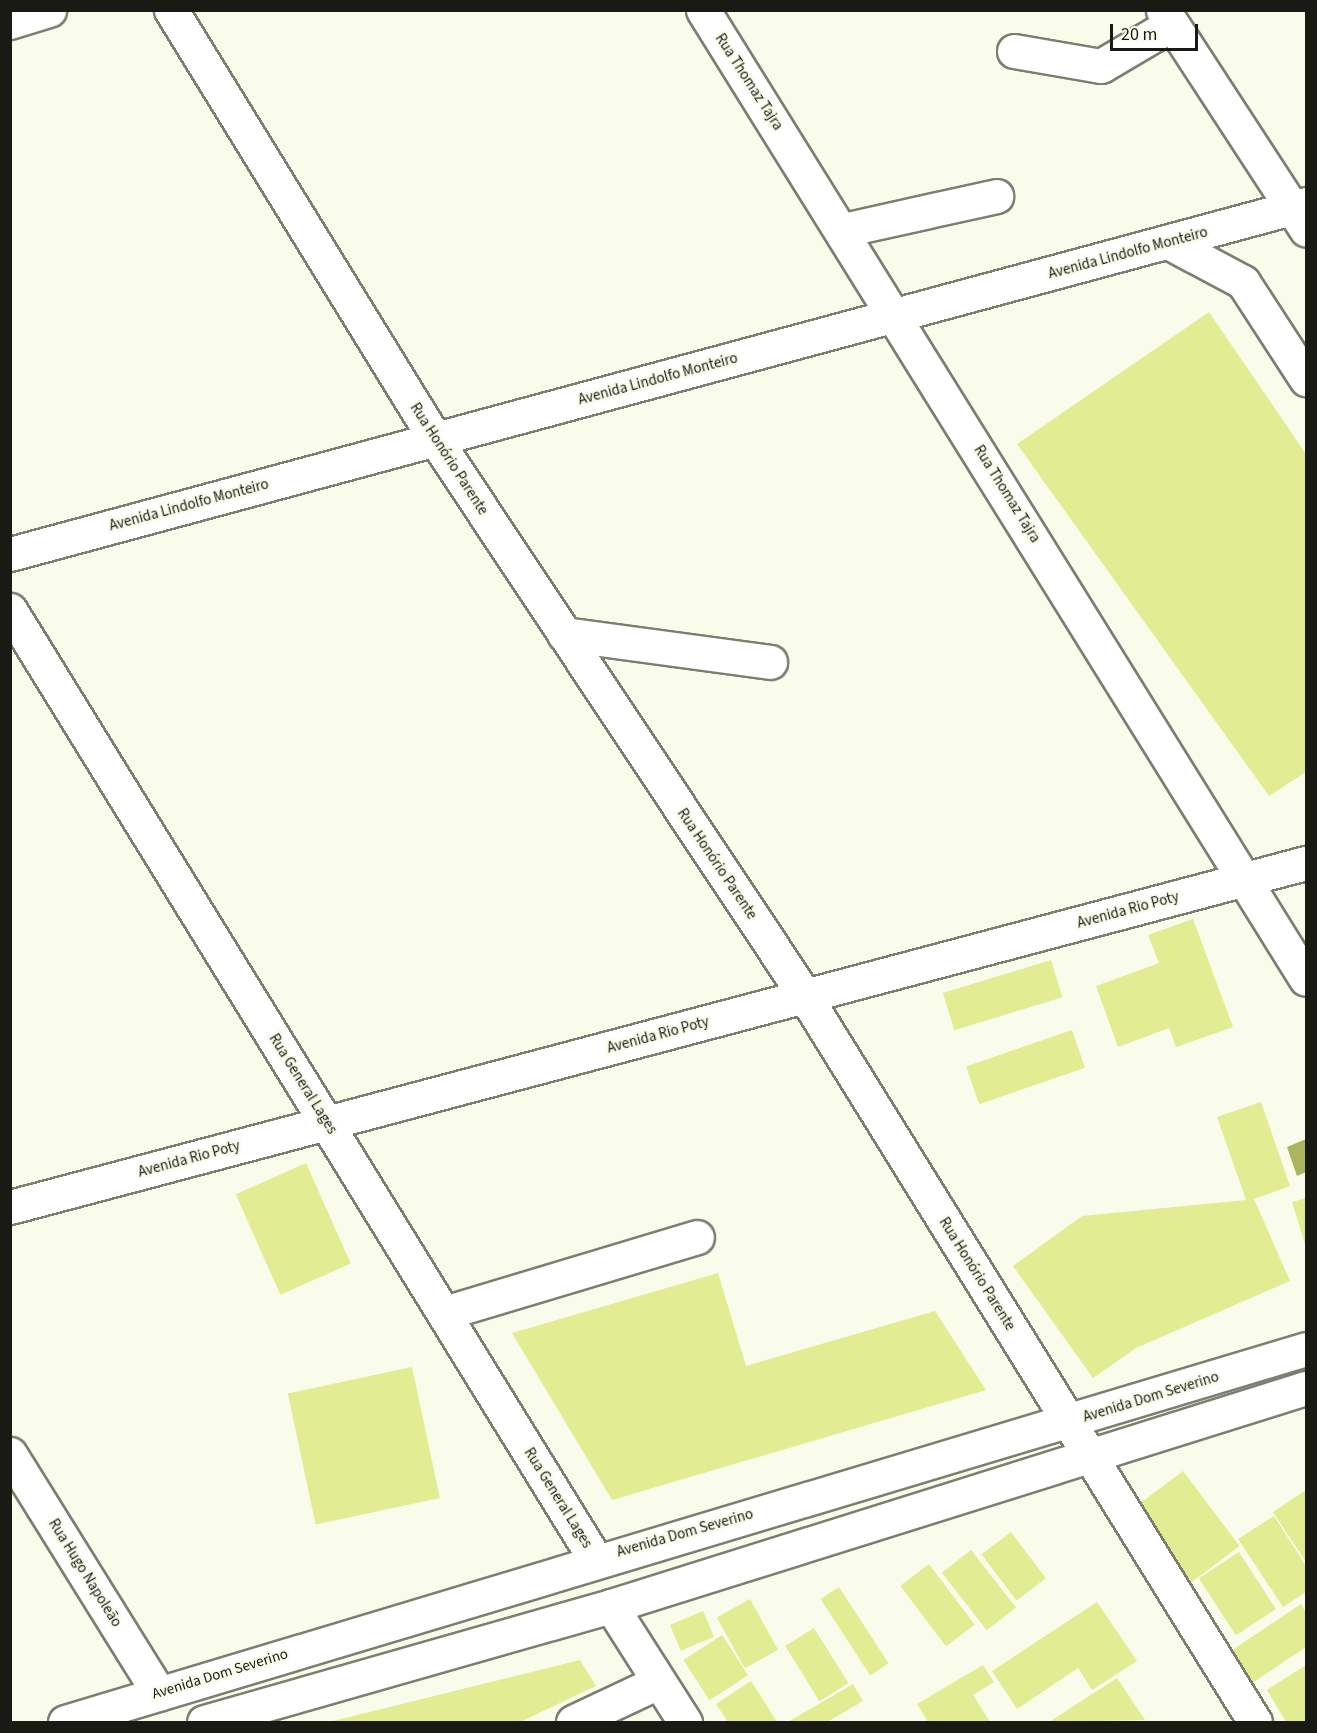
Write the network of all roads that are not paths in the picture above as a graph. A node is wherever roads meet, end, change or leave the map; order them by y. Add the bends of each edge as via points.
1 (49, 10) edge
2 (171, 10) edge
3 (703, 10) edge
4 (1168, 17) edge
5 (10, 22) edge
6 (1014, 51) dead end
7 (996, 196) dead end
8 (1302, 214) edge
9 (843, 230) junction
10 (1168, 242) junction
11 (897, 315) junction
12 (1306, 379) edge
13 (435, 439) junction
14 (10, 554) edge
15 (10, 610) edge
16 (564, 634) junction
17 (770, 662) dead end
18 (1306, 863) edge
19 (1244, 879) junction
20 (1306, 979) edge
21 (805, 996) junction
22 (326, 1122) junction
23 (10, 1207) edge
24 (697, 1237) dead end
25 (444, 1313) junction
26 (1306, 1349) edge
27 (1306, 1388) edge
28 (1069, 1422) junction
29 (10, 1454) edge
30 (1088, 1459) junction
31 (595, 1559) junction
32 (611, 1606) junction
33 (658, 1682) junction
34 (159, 1692) junction
35 (65, 1722) edge
36 (204, 1722) edge
37 (573, 1722) edge
38 (685, 1722) edge
39 (1254, 1722) edge

1 - 5 street
2 - 13 street, Rua Honório Parente
3 - 9 street, Rua Thomaz Tajra
4 - 6 street via 1101,66
4 - 8 street
7 - 9 street
8 - 10 street, Avenida Lindolfo Monteiro
9 - 11 street, Rua Thomaz Tajra
10 - 11 street, Avenida Lindolfo Monteiro
10 - 12 street via 1243,282
11 - 13 street, Avenida Lindolfo Monteiro
11 - 19 street, Rua Thomaz Tajra
13 - 14 street, Avenida Lindolfo Monteiro
13 - 16 street, Rua Honório Parente
15 - 22 street, Rua General Lages
16 - 17 street
16 - 21 street, Rua Honório Parente
18 - 19 street, Avenida Rio Poty
19 - 20 street, Rua Thomaz Tajra
19 - 21 street, Avenida Rio Poty
21 - 22 street, Avenida Rio Poty
21 - 28 street, Rua Honório Parente
22 - 23 street, Avenida Rio Poty
22 - 25 street, Rua General Lages
24 - 25 street
25 - 31 street, Rua General Lages
26 - 28 street, Avenida Dom Severino
27 - 30 street
28 - 30 street, Rua Honório Parente
28 - 31 street, Avenida Dom Severino
29 - 34 street, Rua Hugo Napoleão
30 - 32 street
30 - 39 street, Rua Honório Parente
31 - 34 street, Avenida Dom Severino
32 - 33 street
32 - 36 street
33 - 37 street
33 - 38 street
34 - 35 street, Avenida Dom Severino

